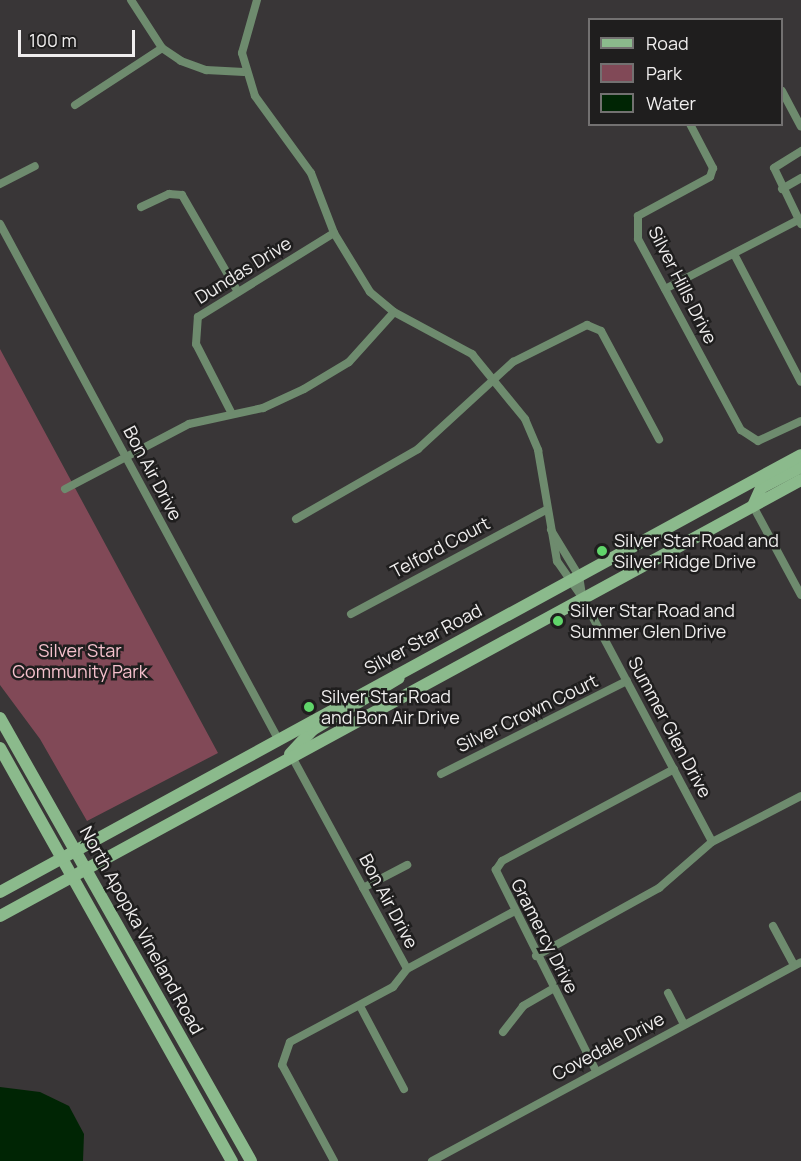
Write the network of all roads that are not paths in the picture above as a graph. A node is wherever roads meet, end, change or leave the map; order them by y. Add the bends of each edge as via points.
1 (131, 0) edge
2 (258, 0) edge
3 (162, 48) junction
4 (244, 72) junction
5 (783, 93) edge
6 (75, 105) dead end
7 (691, 126) edge
8 (801, 126) edge
9 (801, 151) edge
10 (35, 166) dead end
11 (801, 178) edge
12 (0, 184) edge
13 (782, 189) junction
14 (141, 207) dead end
15 (800, 222) edge
16 (0, 224) edge
17 (334, 233) junction
18 (734, 254) junction
19 (665, 289) junction
20 (238, 292) junction
21 (394, 312) junction
22 (494, 375) junction
23 (801, 382) edge
24 (231, 412) junction
25 (801, 421) edge
26 (659, 439) dead end
27 (801, 455) edge
28 (126, 458) junction
29 (801, 467) edge
30 (801, 480) edge
31 (65, 489) dead end
32 (753, 506) junction
33 (546, 510) junction
34 (296, 519) dead end
35 (574, 579) junction
36 (801, 595) edge
37 (582, 597) junction
38 (351, 614) dead end
39 (410, 666) junction
40 (627, 681) junction
41 (0, 718) edge
42 (277, 737) junction
43 (0, 748) edge
44 (290, 754) junction
45 (674, 769) junction
46 (441, 774) dead end
47 (801, 796) edge
48 (712, 842) junction
49 (77, 850) junction
50 (63, 857) junction
51 (407, 865) dead end
52 (87, 868) junction
53 (72, 876) junction
54 (363, 888) junction
55 (0, 892) edge
56 (513, 912) junction
57 (0, 916) edge
58 (773, 926) dead end
59 (536, 956) junction
60 (798, 963) edge
61 (407, 969) junction
62 (553, 989) junction
63 (668, 993) dead end
64 (360, 1006) junction
65 (684, 1024) junction
66 (504, 1032) dead end
67 (596, 1071) junction
68 (404, 1089) dead end
69 (232, 1161) edge
70 (251, 1161) edge
71 (334, 1161) edge
72 (432, 1161) edge

1 - 3 street
2 - 4 street via 245,29
3 - 4 street via 206,69
3 - 6 street
4 - 17 street via 255,96 311,173
5 - 8 street
7 - 19 street, Silver Hills Drive via 713,168 710,177 638,216 634,224
9 - 13 street via 774,168
10 - 12 street
11 - 13 street
13 - 15 street
14 - 20 street via 169,194 182,195
15 - 18 street
16 - 28 street, Bon Air Drive
17 - 20 street, Dundas Drive
17 - 21 street via 370,292
18 - 19 street
18 - 23 street
19 - 25 street, Silver Hills Drive via 750,440
20 - 24 street, Dundas Drive via 198,317 193,332
21 - 22 street via 456,343
21 - 24 street via 350,362 263,408
22 - 26 street via 540,345 587,325 601,331
22 - 33 street via 525,419 538,450
22 - 34 street via 418,449
24 - 28 street via 189,424
27 - 35 main road, Silver Star Road
28 - 31 street
28 - 42 street, Bon Air Drive
29 - 32 main road via 761,488
30 - 32 main road
32 - 36 street
32 - 37 main road
33 - 35 street via 549,527
33 - 38 street, Telford Court
35 - 37 street
35 - 39 main road, Silver Star Road
37 - 40 street, Summer Glen Drive
37 - 44 main road
39 - 42 main road, Silver Star Road
39 - 44 main road via 393,685 297,741
40 - 45 street, Summer Glen Drive
40 - 46 street, Silver Crown Court
41 - 49 main road, North Apopka Vineland Road
42 - 49 main road, Silver Star Road
43 - 50 main road, North Apopka Vineland Road
44 - 52 main road
44 - 54 street, Bon Air Drive
45 - 48 street, Summer Glen Drive
45 - 56 street, Gramercy Drive via 502,861 496,870 498,883
47 - 48 street
48 - 59 street via 659,888
49 - 50 main road, Silver Star Road
49 - 52 main road, North Apopka Vineland Road
50 - 53 main road, North Apopka Vineland Road
50 - 55 main road, Silver Star Road
51 - 54 street
52 - 53 main road
52 - 70 main road, North Apopka Vineland Road
53 - 57 main road
53 - 69 main road, North Apopka Vineland Road
54 - 61 street, Bon Air Drive
56 - 59 street, Gramercy Drive
56 - 61 street
58 - 60 street
59 - 62 street, Gramercy Drive
60 - 65 street, Covedale Drive
61 - 64 street via 393,987
62 - 66 street via 523,1006
62 - 67 street, Gramercy Drive
63 - 65 street
64 - 68 street
64 - 71 street via 290,1042 282,1052 282,1065
65 - 67 street, Covedale Drive
67 - 72 street, Covedale Drive

